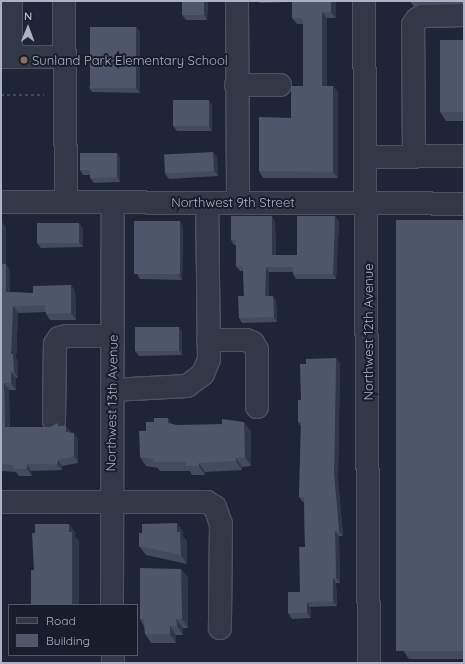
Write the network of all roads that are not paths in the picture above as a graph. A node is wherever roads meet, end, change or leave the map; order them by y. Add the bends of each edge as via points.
1 (11, 1) edge
2 (64, 1) edge
3 (237, 1) edge
4 (364, 1) edge
5 (464, 15) edge
6 (6, 57) edge
7 (64, 57) junction
8 (280, 84) dead end
9 (236, 85) junction
10 (464, 156) edge
11 (366, 157) junction
12 (414, 157) junction
13 (1, 202) edge
14 (66, 202) junction
15 (113, 202) junction
16 (238, 202) junction
17 (207, 203) junction
18 (464, 204) edge
19 (368, 205) junction
20 (113, 336) junction
21 (208, 340) junction
22 (112, 390) junction
23 (257, 407) dead end
24 (54, 421) dead end
25 (111, 501) junction
26 (1, 502) edge
27 (112, 604) edge
28 (220, 628) dead end
29 (369, 663) edge

1 - 6 street
2 - 7 street
3 - 9 street
4 - 11 street, Northwest 12th Avenue
5 - 12 street via 423,16 413,25
6 - 7 street
7 - 14 street
8 - 9 street
9 - 16 street
10 - 12 street
11 - 12 street
11 - 19 street, Northwest 12th Avenue
13 - 14 street, Northwest 9th Street
14 - 15 street, Northwest 9th Street
15 - 17 street, Northwest 9th Street
15 - 20 street, Northwest 13th Avenue
16 - 17 street, Northwest 9th Street
16 - 19 street, Northwest 9th Street via 344,202
17 - 21 street
18 - 19 street, Northwest 9th Street
19 - 29 street, Northwest 12th Avenue
20 - 22 street, Northwest 13th Avenue
20 - 24 street via 59,338 55,344
21 - 22 street via 209,359 202,374 187,386
21 - 23 street via 246,340 253,343 257,350
22 - 25 street, Northwest 13th Avenue
25 - 26 street
25 - 27 street, Northwest 13th Avenue
25 - 28 street via 197,500 207,502 215,508 220,524

